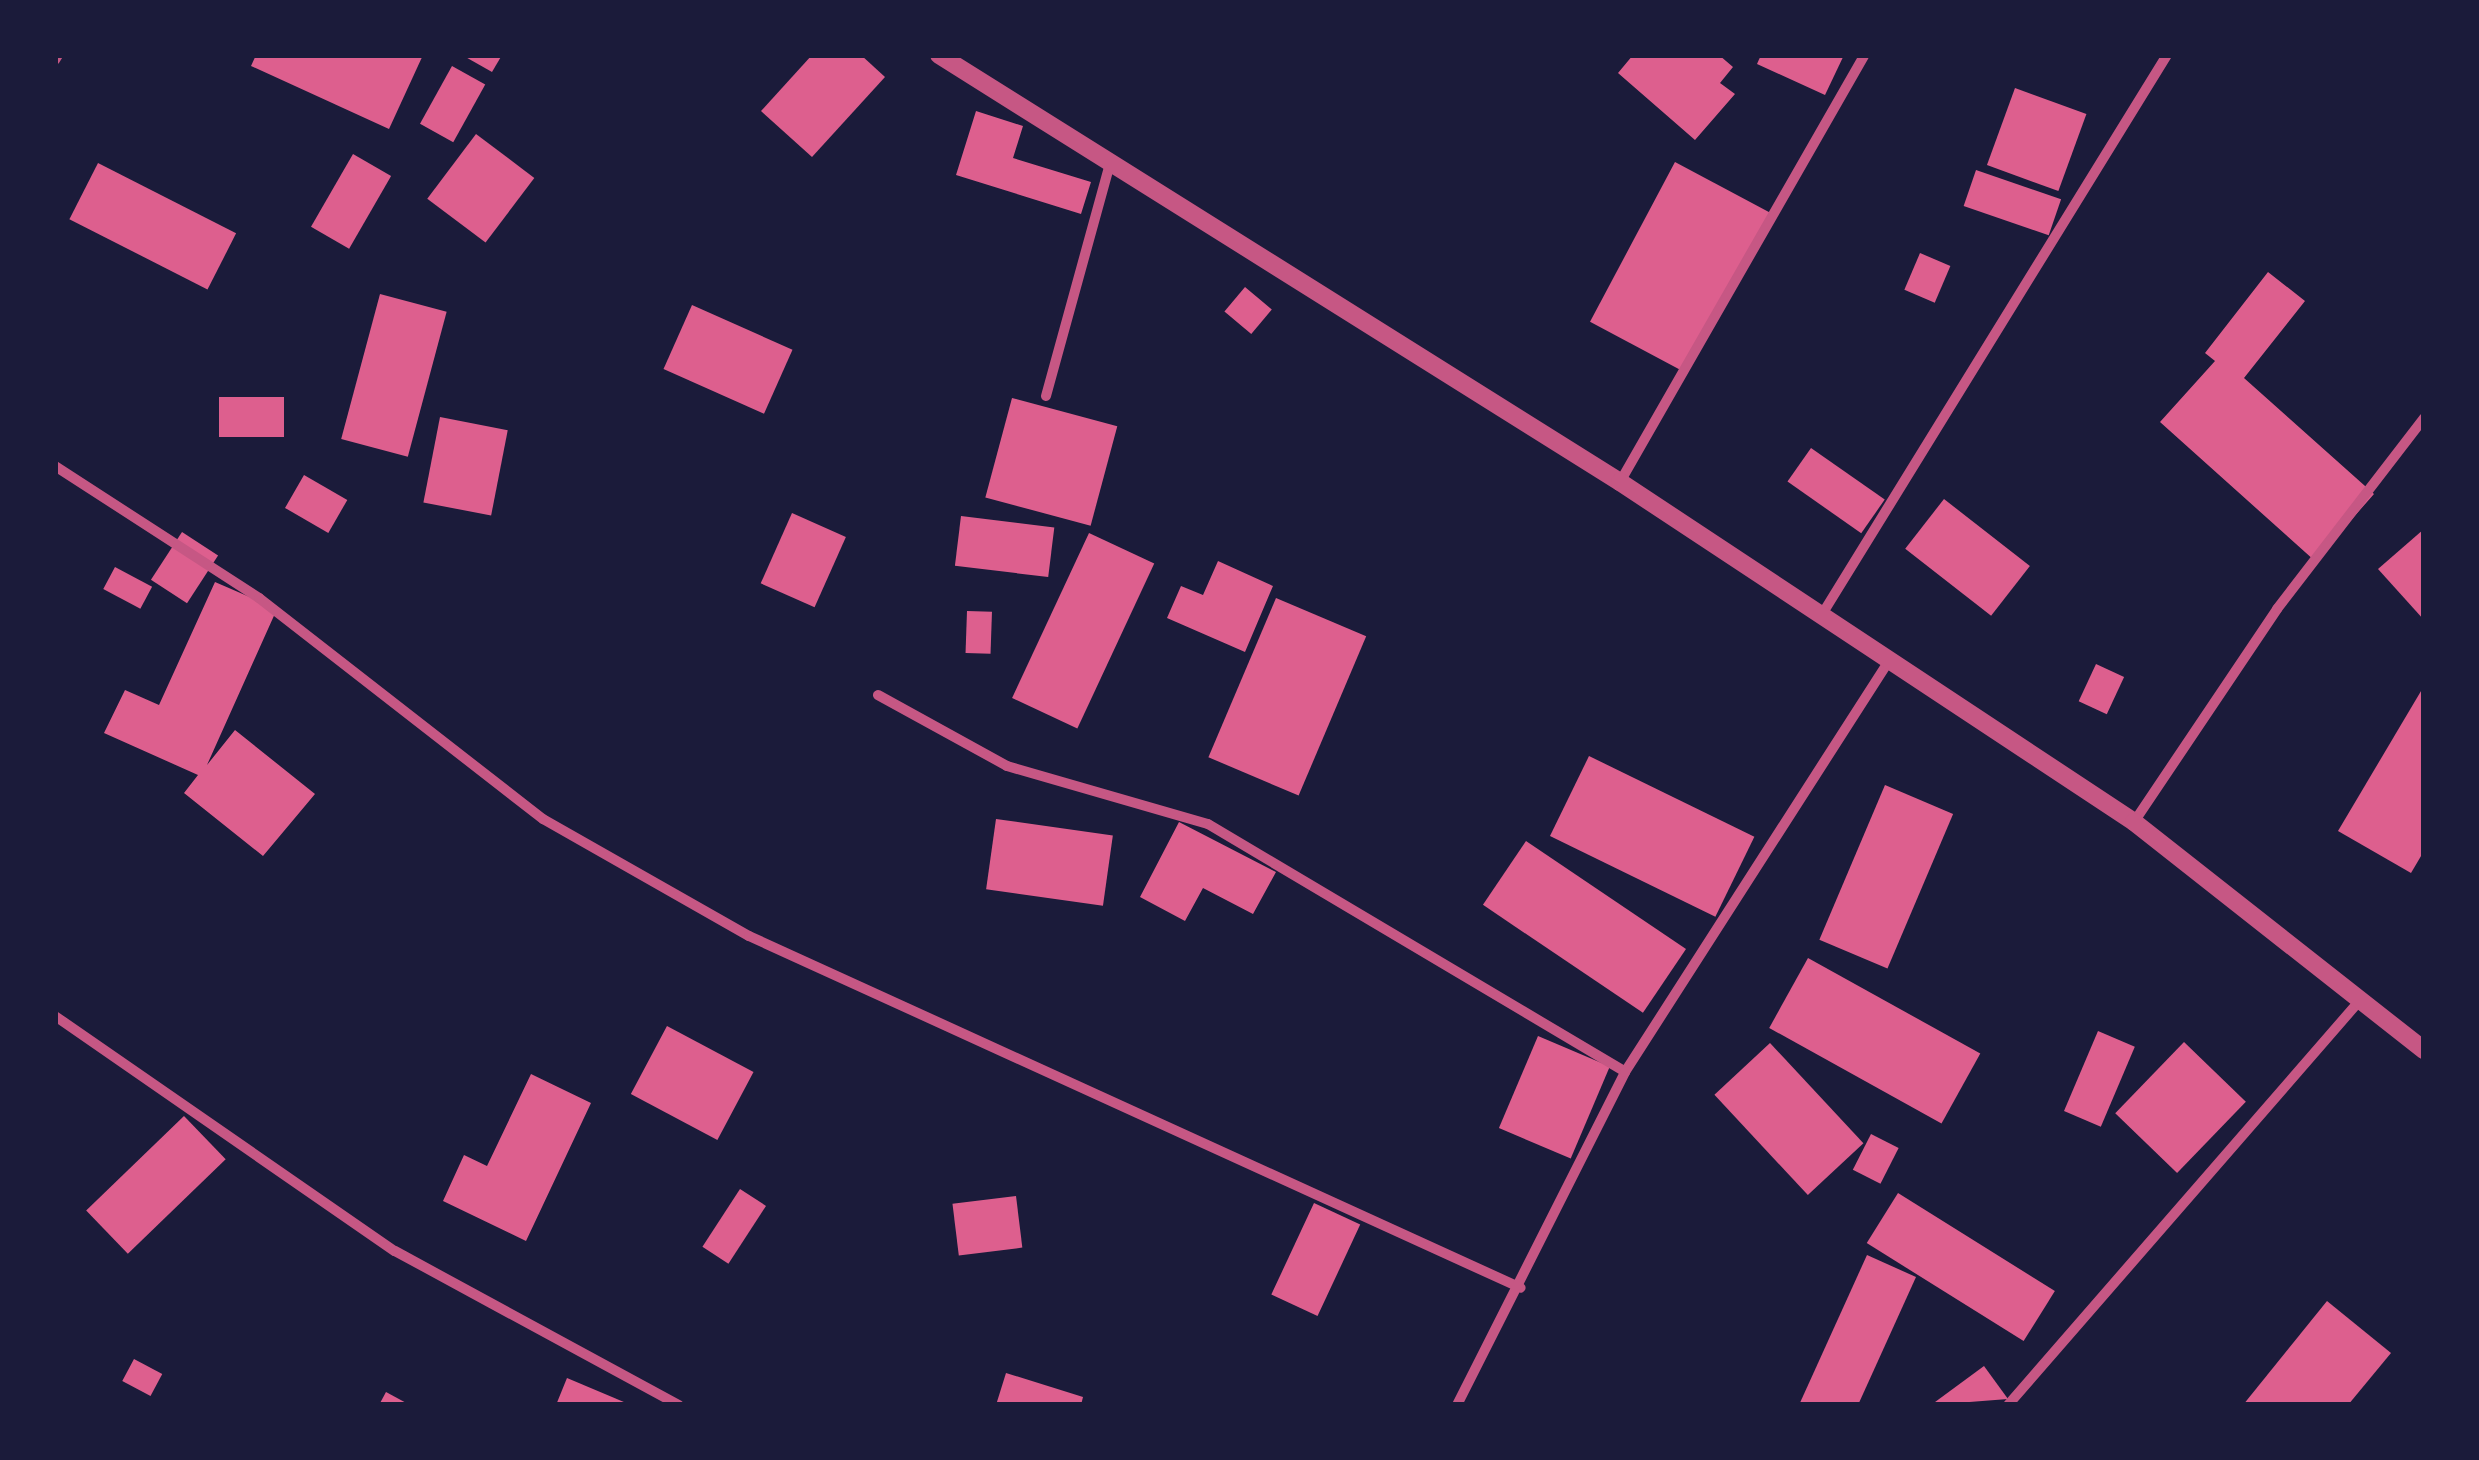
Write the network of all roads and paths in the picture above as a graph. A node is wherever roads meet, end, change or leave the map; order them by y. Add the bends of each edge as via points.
1 (940, 55) edge
2 (1865, 55) edge
3 (2167, 55) edge
4 (1110, 163) junction
5 (1046, 396) dead end
6 (2424, 418) edge
7 (55, 466) edge
8 (1620, 482) junction
9 (1821, 617) junction
10 (1888, 664) junction
11 (878, 695) dead end
12 (2134, 822) junction
13 (2360, 999) junction
14 (55, 1016) edge
15 (2424, 1050) edge
16 (1625, 1072) junction
17 (1522, 1288) junction
18 (679, 1405) edge
19 (1457, 1405) edge
20 (2008, 1405) edge

1 - 4 street
2 - 8 street
3 - 9 street
4 - 5 street
4 - 8 street
6 - 12 street via 2277,610
7 - 17 street via 259,598 544,819 749,936
8 - 9 street
9 - 10 street
10 - 12 street
10 - 16 street
11 - 16 street via 1007,766 1208,824
12 - 13 street
13 - 15 street
13 - 20 street
14 - 18 street via 395,1251
16 - 17 street
17 - 19 street

